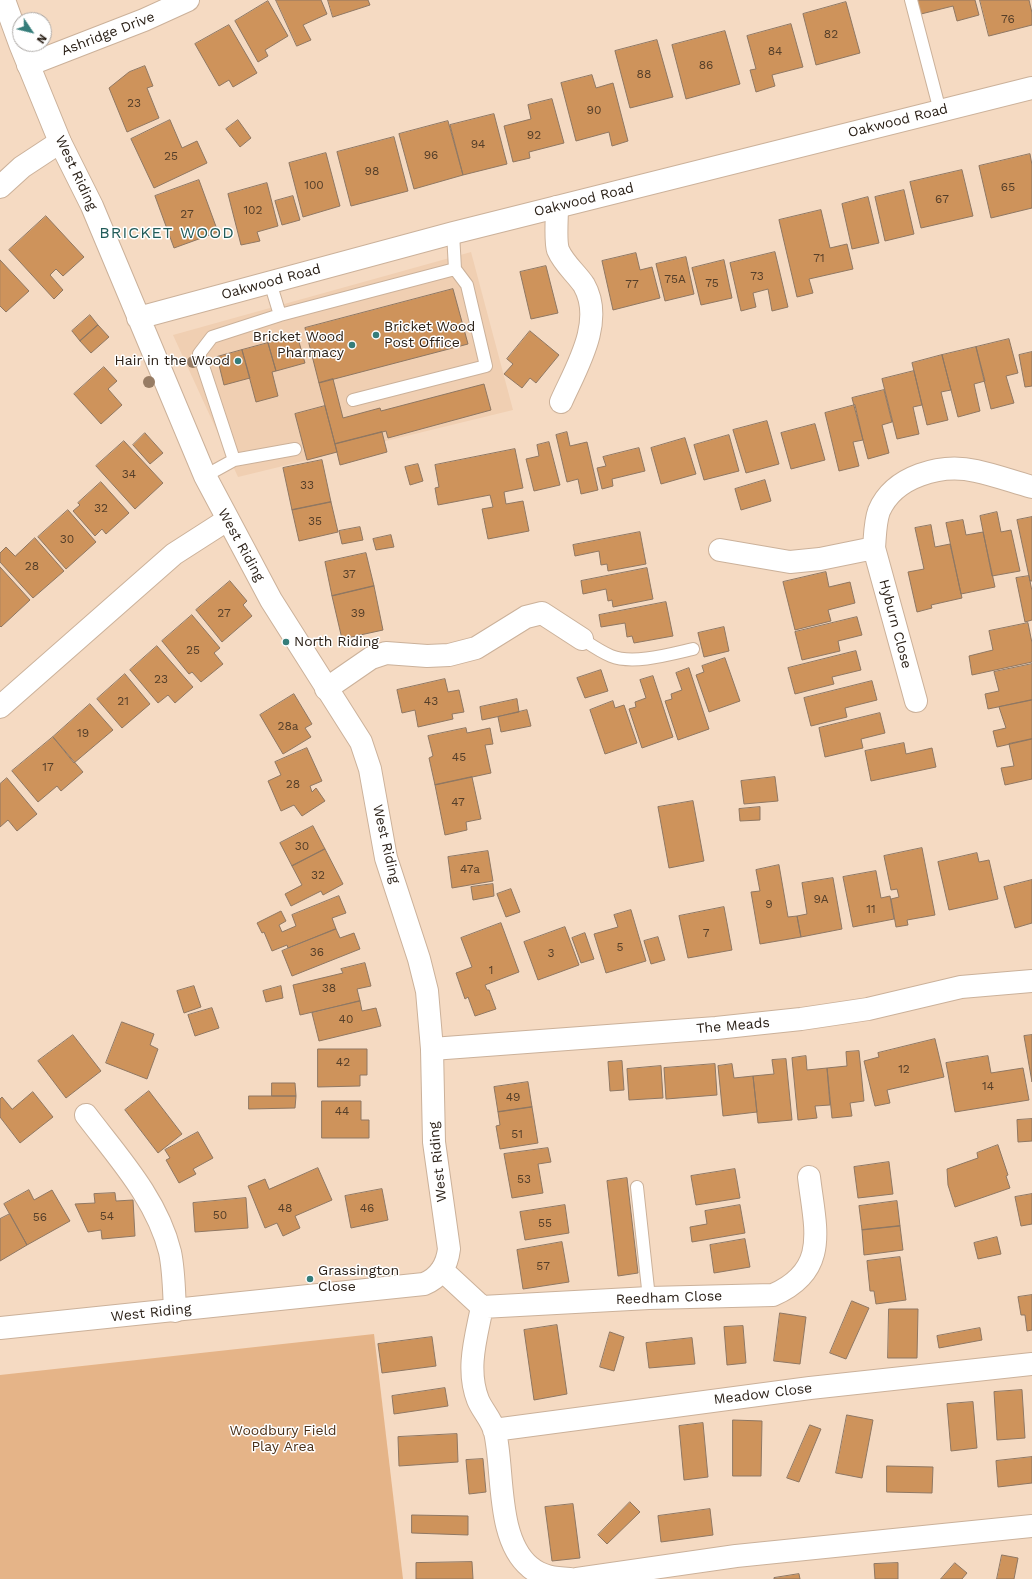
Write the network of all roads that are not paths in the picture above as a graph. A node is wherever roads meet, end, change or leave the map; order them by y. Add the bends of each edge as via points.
1 (4, 0) edge
2 (188, 0) edge
3 (910, 0) edge
4 (12, 22) edge
5 (23, 52) edge
6 (28, 65) junction
7 (1032, 88) edge
8 (940, 111) junction
9 (60, 142) junction
10 (0, 187) edge
11 (557, 207) junction
12 (453, 233) junction
13 (455, 269) junction
14 (270, 282) junction
15 (280, 315) junction
16 (138, 318) junction
17 (352, 400) dead end
18 (561, 402) dead end
19 (295, 450) dead end
20 (234, 460) junction
21 (205, 476) junction
22 (1032, 487) edge
23 (227, 520) junction
24 (874, 548) junction
25 (720, 550) dead end
26 (582, 639) joint
27 (693, 649) dead end
28 (326, 689) junction
29 (916, 701) dead end
30 (0, 708) edge
31 (1032, 981) edge
32 (432, 1049) junction
33 (86, 1115) dead end
34 (810, 1177) dead end
35 (637, 1188) dead end
36 (442, 1270) junction
37 (649, 1298) junction
38 (482, 1307) junction
39 (175, 1311) junction
40 (0, 1328) edge
41 (1032, 1364) edge
42 (494, 1430) junction
43 (1032, 1526) edge
44 (570, 1579) edge
45 (577, 1579) edge

1 - 4 street, West Riding
2 - 6 street, Ashridge Drive
3 - 8 lane
5 - 6 street, West Riding
6 - 9 street, West Riding
7 - 8 street, Oakwood Road
8 - 11 street, Oakwood Road
9 - 10 street via 22,167
9 - 16 street, West Riding via 92,206
11 - 12 street, Oakwood Road
11 - 18 street via 558,249 584,286 590,322 585,348
12 - 13 lane
12 - 14 street, Oakwood Road
13 - 15 lane
13 - 17 lane via 467,285 486,366
14 - 15 lane
14 - 16 street, Oakwood Road
15 - 20 lane via 212,337 199,354
16 - 21 street, West Riding
19 - 20 lane
20 - 21 lane
21 - 23 street, West Riding
22 - 24 street, Hyburn Close via 975,470 947,469 924,473 900,484 879,511
23 - 28 street, West Riding via 271,600
23 - 30 street via 174,554
24 - 25 street via 790,562
24 - 29 street, Hyburn Close
26 - 27 lane via 612,656 625,659 654,657
26 - 28 street via 542,613 526,617 476,648 448,655 427,656 386,652 371,658
28 - 32 street, West Riding via 361,742 370,769 386,858 427,990
31 - 32 street, The Meads via 961,986 868,1009 801,1019 693,1030
32 - 36 street, West Riding via 434,1142 448,1249 447,1261
33 - 39 street via 150,1202 170,1253
34 - 37 street, Reedham Close via 816,1241 814,1254 809,1266 788,1288 773,1295
35 - 37 lane
36 - 38 street
36 - 39 street, West Riding via 434,1280 424,1284
37 - 38 street, Reedham Close
38 - 42 street via 472,1363 472,1381 478,1400
39 - 40 street, West Riding
41 - 42 street, Meadow Close via 803,1389
42 - 44 street via 508,1527 513,1542 530,1568 547,1576
43 - 45 street via 736,1556

